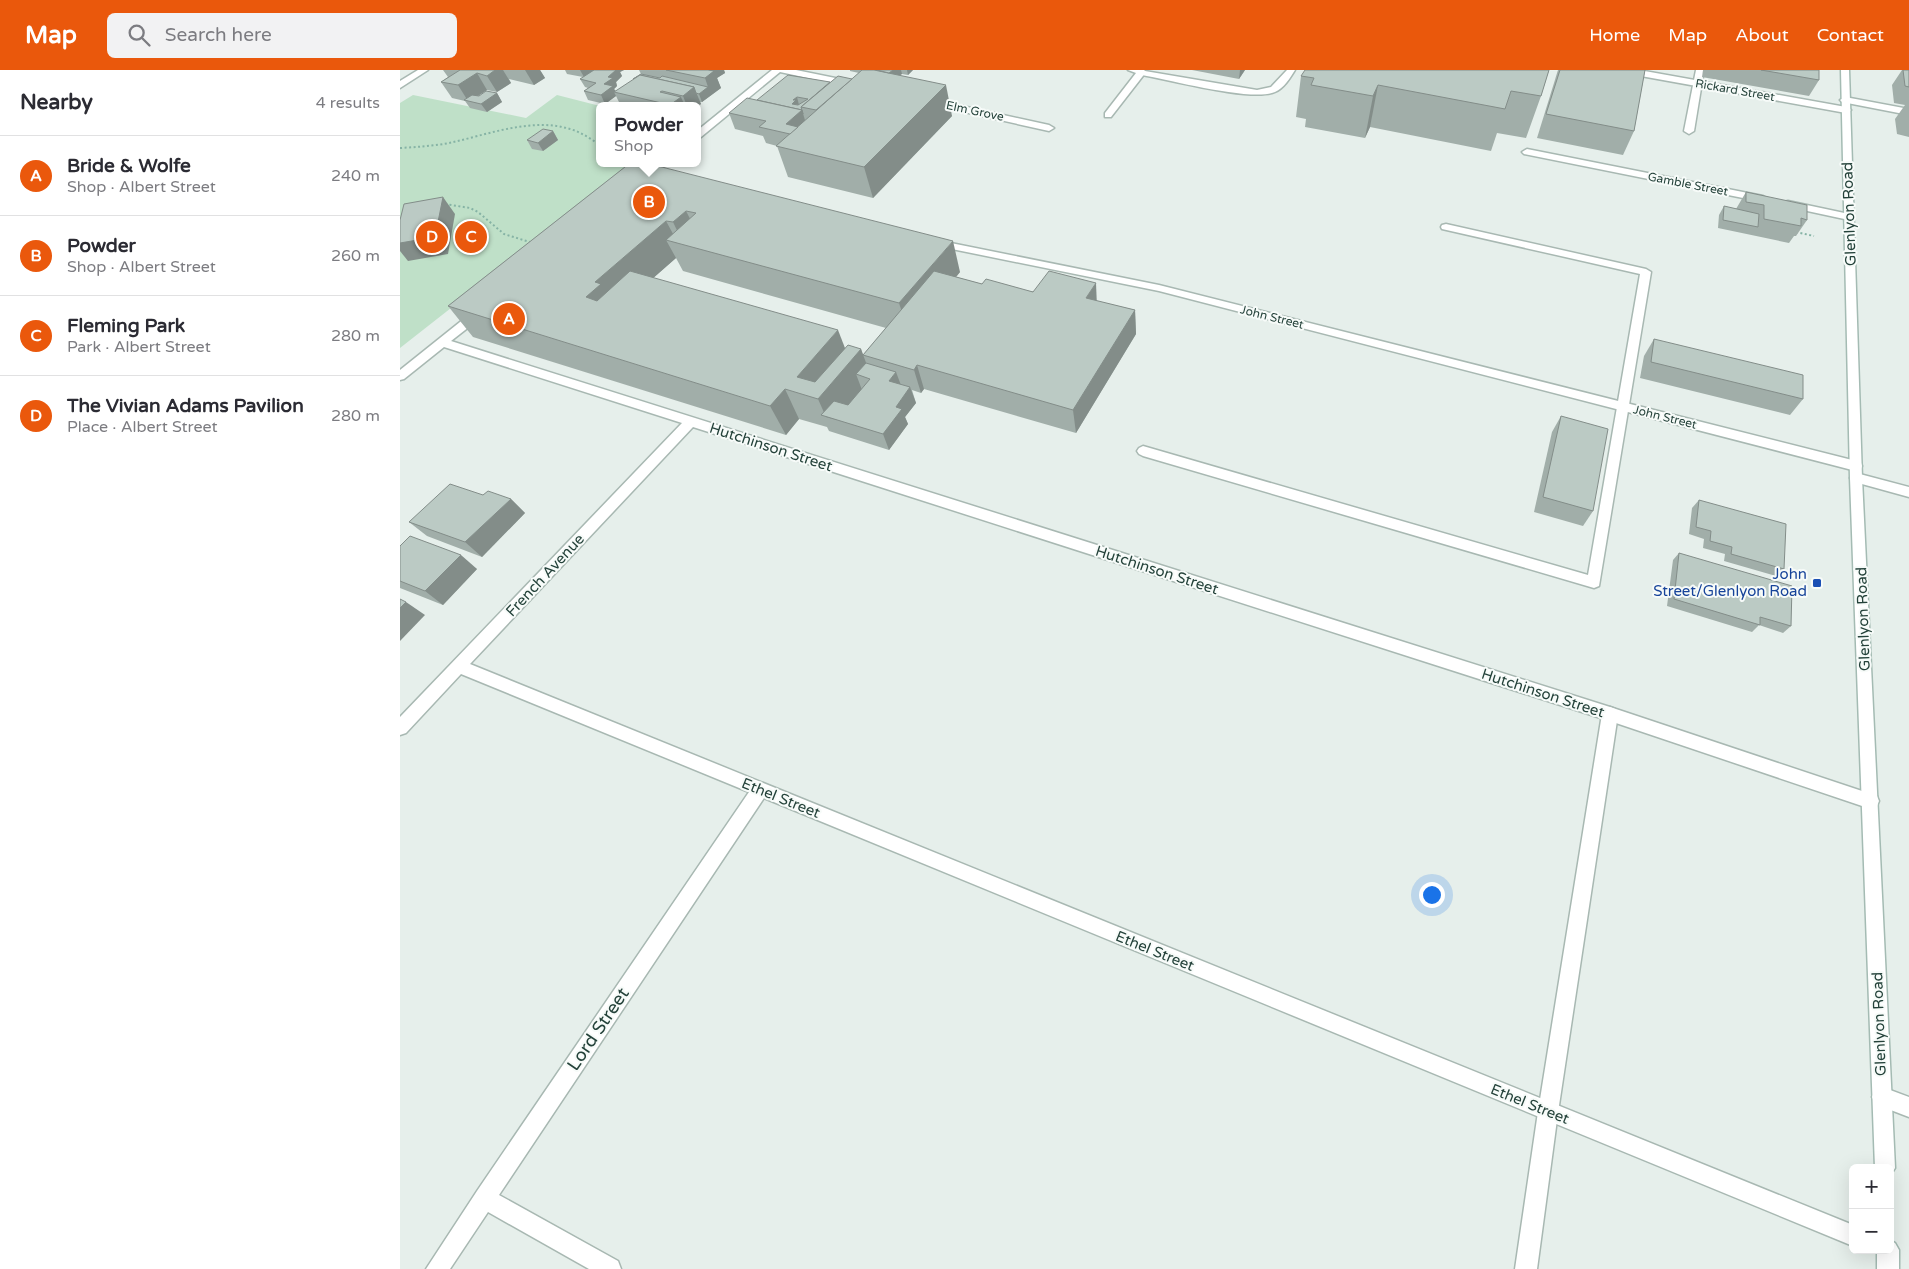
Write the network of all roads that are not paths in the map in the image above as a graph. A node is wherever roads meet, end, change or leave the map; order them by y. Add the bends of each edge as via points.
1 (424, 70) edge
2 (778, 70) edge
3 (783, 70) edge
4 (1132, 70) edge
5 (1291, 70) edge
6 (1624, 70) edge
7 (1700, 70) edge
8 (1845, 70) edge
9 (1142, 72) junction
10 (1698, 83) junction
11 (400, 85) edge
12 (859, 86) edge
13 (925, 101) edge
14 (1846, 105) junction
15 (1909, 112) edge
16 (1108, 116) dead end
17 (1049, 128) dead end
18 (1689, 131) dead end
19 (701, 133) edge
20 (1527, 152) dead end
21 (658, 167) edge
22 (652, 172) junction
23 (666, 175) edge
24 (637, 184) edge
25 (1850, 217) junction
26 (1446, 227) dead end
27 (922, 240) edge
28 (487, 306) edge
29 (442, 342) junction
30 (400, 376) edge
31 (1623, 406) junction
32 (691, 422) junction
33 (1143, 451) dead end
34 (1856, 472) junction
35 (1909, 492) edge
36 (458, 666) junction
37 (1610, 714) junction
38 (400, 728) edge
39 (760, 790) junction
40 (1871, 801) junction
41 (1882, 1096) junction
42 (1909, 1106) edge
43 (1548, 1112) junction
44 (1885, 1164) edge
45 (484, 1198) junction
46 (1849, 1234) edge
47 (1888, 1254) edge
48 (437, 1269) edge
49 (610, 1269) edge
50 (1526, 1269) edge
51 (1888, 1269) edge

1 - 11 street
2 - 19 street
3 - 12 street
4 - 9 street
5 - 9 street via 1276,90 1265,94
6 - 10 street, Rickard Street
7 - 10 street
8 - 14 street, Glenlyon Road
9 - 16 street
10 - 14 street, Rickard Street
10 - 18 street
13 - 17 street, Elm Grove
14 - 15 street, Rickard Street
14 - 25 street, Glenlyon Road
20 - 25 street, Gamble Street
21 - 22 street
22 - 23 street
22 - 24 street
25 - 34 street, Glenlyon Road
26 - 31 street via 1646,272
27 - 31 street, John Street via 1159,288
28 - 29 street
29 - 30 street
29 - 32 street, Hutchinson Street
31 - 33 street via 1594,582
31 - 34 street, John Street
32 - 36 street, French Avenue
32 - 37 street, Hutchinson Street
34 - 35 street, John Street
34 - 40 street, Glenlyon Road
36 - 38 street, French Avenue
36 - 39 street, Ethel Street
37 - 40 street, Hutchinson Street
37 - 43 street
39 - 43 street, Ethel Street
39 - 45 street, Lord Street
40 - 41 street, Glenlyon Road
41 - 42 street
41 - 44 street, Glenlyon Road
43 - 46 street, Ethel Street
43 - 50 street
45 - 48 street, Lord Street
45 - 49 street
47 - 51 street

